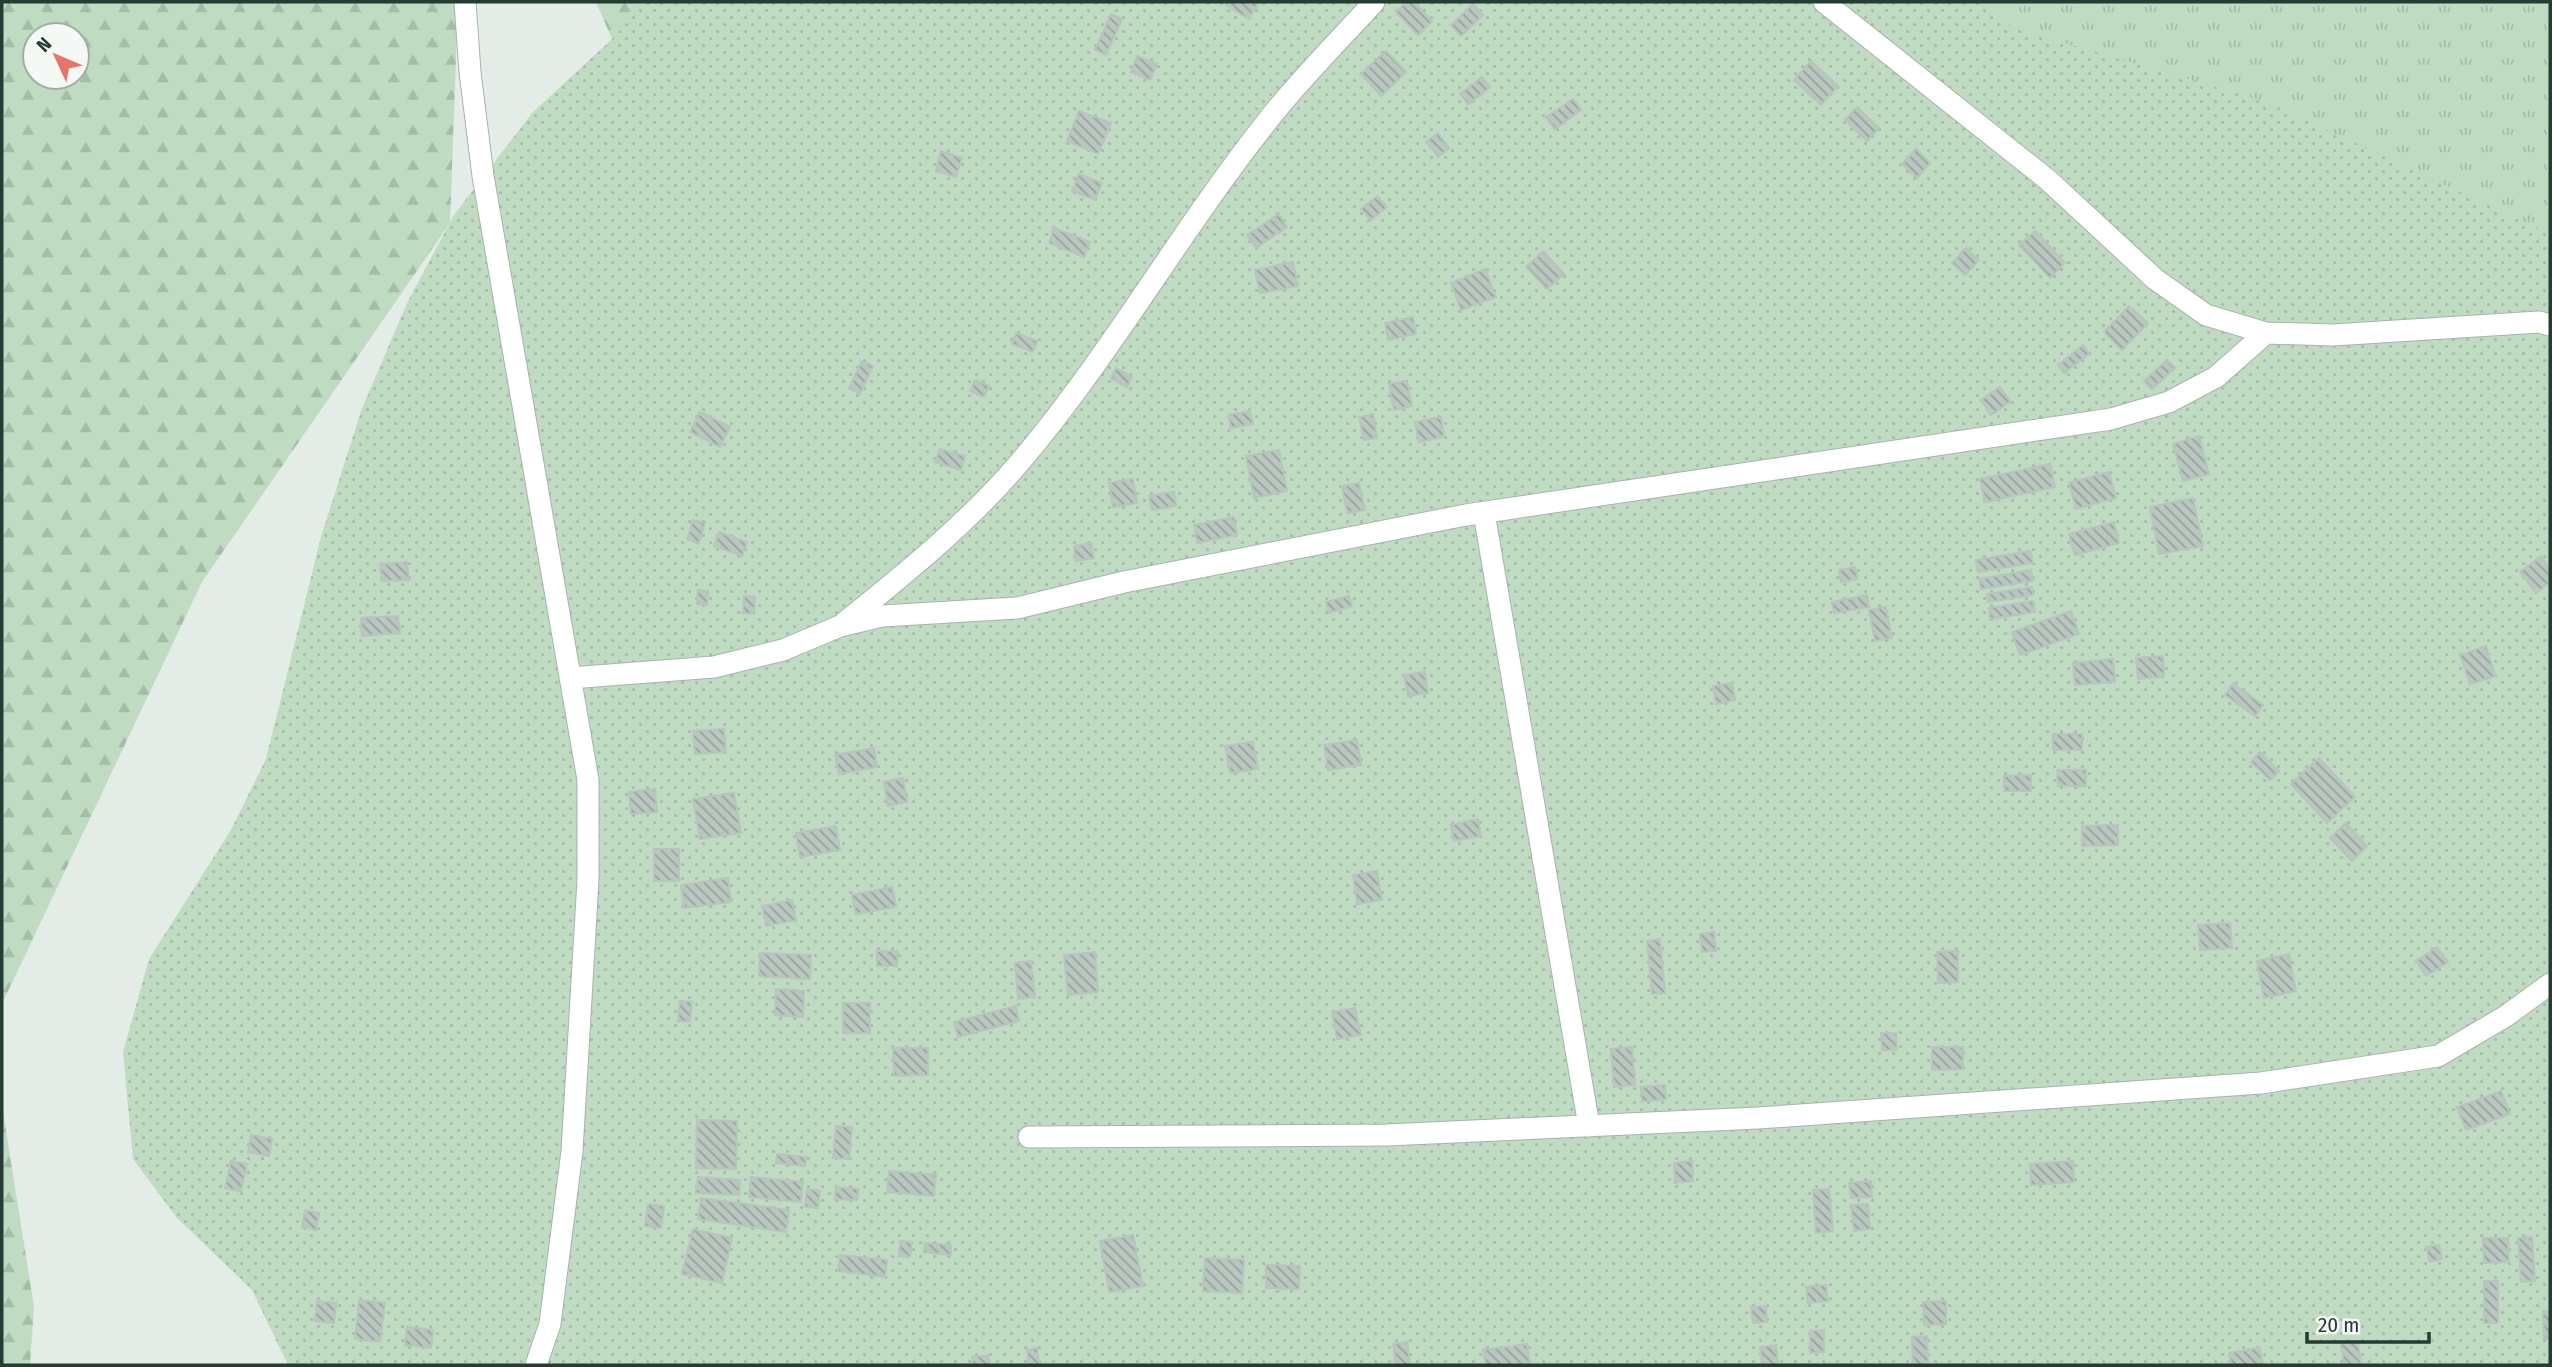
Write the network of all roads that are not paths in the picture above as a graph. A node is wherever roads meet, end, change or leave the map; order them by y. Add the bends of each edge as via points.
1 (465, 2) edge
2 (1374, 2) edge
3 (1824, 2) edge
4 (2550, 325) edge
5 (2266, 333) junction
6 (1484, 513) junction
7 (840, 626) junction
8 (570, 678) junction
9 (2550, 984) edge
10 (1589, 1126) junction
11 (1030, 1137) dead end
12 (536, 1365) edge

1 - 8 lane via 483,176
2 - 7 lane via 1266,122 1019,463 924,559
3 - 5 lane via 2048,180 2155,279 2206,315
4 - 5 lane via 2539,322 2333,335
5 - 6 lane via 2216,377 2169,402 2111,419
6 - 7 lane via 1124,582 1017,608 882,616
6 - 10 lane
7 - 8 lane via 783,650 714,667
8 - 12 lane via 588,779 588,880 572,1151 550,1324
9 - 10 lane via 2438,1056 2261,1083
10 - 11 lane via 1387,1135

